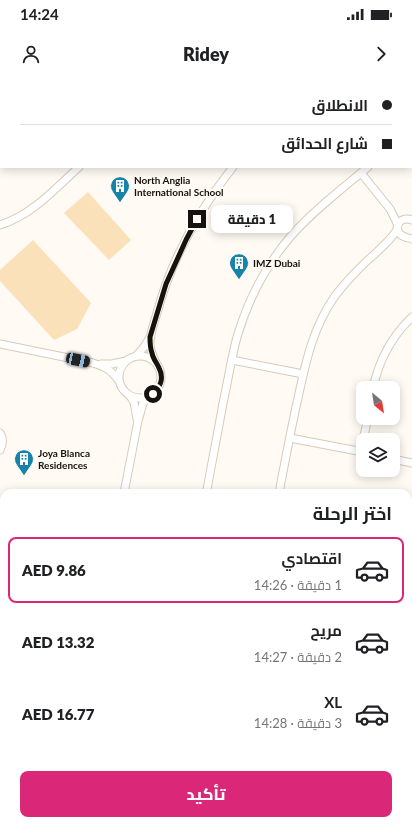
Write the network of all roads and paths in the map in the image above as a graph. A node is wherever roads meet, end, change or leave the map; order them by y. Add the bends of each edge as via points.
1 (78, 168) edge
2 (232, 168) edge
3 (367, 168) edge
4 (361, 173) junction
5 (390, 209) junction
6 (410, 219) edge
7 (0, 226) edge
8 (398, 228) junction
9 (409, 237) edge
10 (384, 246) junction
11 (412, 316) edge
12 (150, 337) junction
13 (0, 344) edge
14 (136, 356) junction
15 (232, 360) junction
16 (126, 361) junction
17 (93, 363) junction
18 (156, 363) junction
19 (303, 374) junction
20 (375, 381) edge
21 (120, 382) junction
22 (130, 396) junction
23 (150, 396) junction
24 (138, 421) junction
25 (0, 433) edge
26 (290, 438) junction
27 (0, 450) edge
28 (356, 451) edge
29 (400, 460) edge
30 (412, 463) edge
31 (125, 489) edge
32 (207, 489) edge
33 (280, 489) edge

1 - 7 street via 30,211
2 - 12 street via 210,198 186,240 166,284
3 - 4 street
4 - 5 street
4 - 15 street via 311,215 273,259 245,314
5 - 6 street
5 - 8 street
6 - 8 street via 401,220
8 - 9 street via 400,234
8 - 10 street
9 - 10 street
10 - 19 street via 356,271 332,302 311,342
11 - 20 street via 387,349
12 - 14 street
12 - 18 street via 150,348
13 - 17 street
14 - 16 street
14 - 18 street via 149,358
15 - 19 street
15 - 32 street
16 - 17 street via 112,364
16 - 21 street via 120,370
17 - 21 street via 109,370
18 - 23 street via 161,371 162,380 159,388
19 - 26 street
21 - 22 street
22 - 23 street
22 - 24 street
23 - 24 street via 143,403
24 - 31 street
25 - 27 street via 3,440
26 - 28 street
26 - 33 street
29 - 30 street

